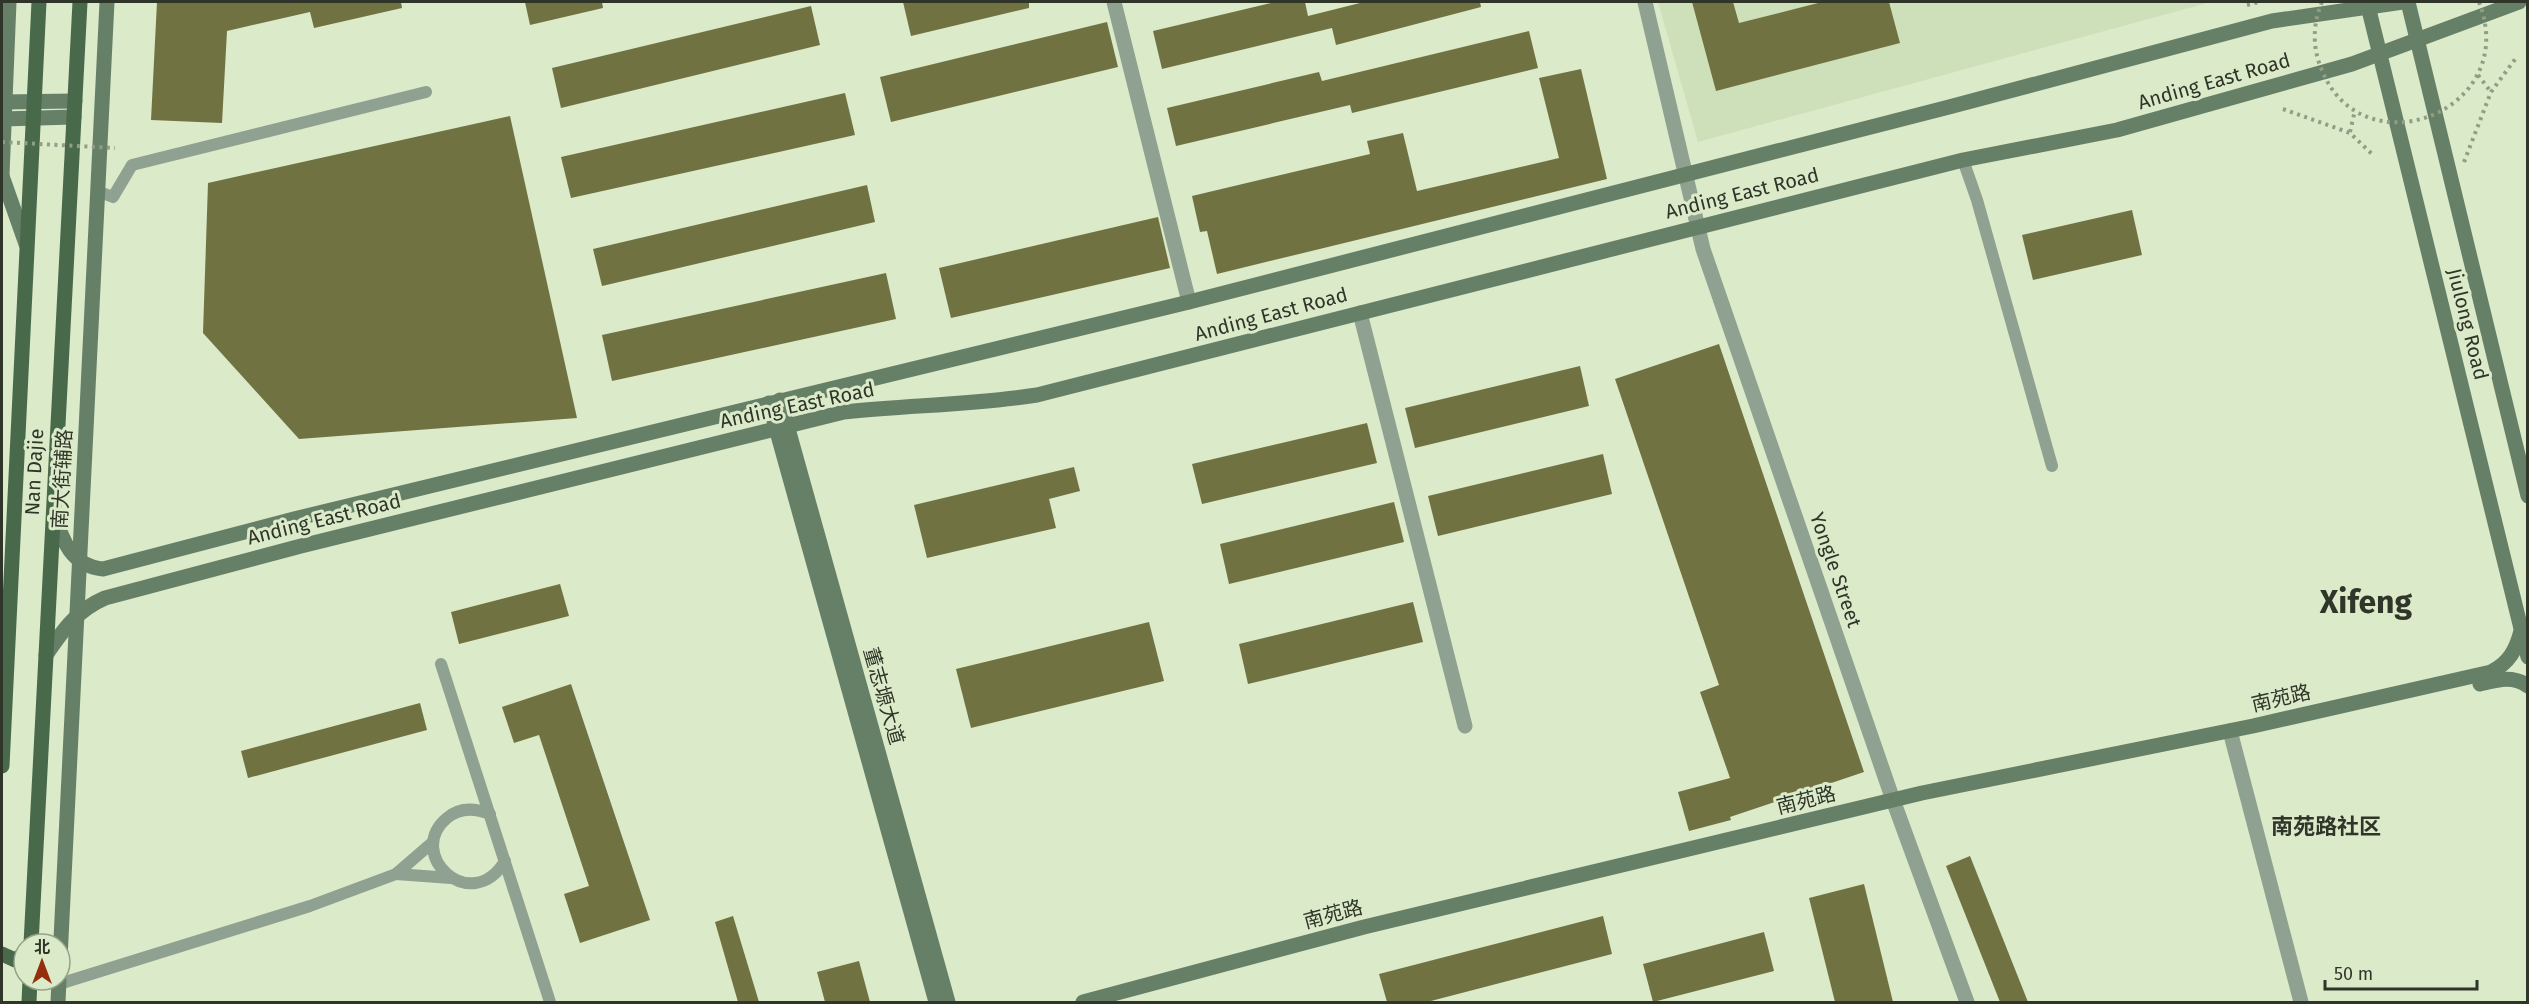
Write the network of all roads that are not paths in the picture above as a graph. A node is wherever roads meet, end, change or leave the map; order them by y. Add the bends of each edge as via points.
1 (9, 2) edge
2 (39, 2) edge
3 (80, 2) edge
4 (106, 2) edge
5 (1114, 2) edge
6 (1645, 2) edge
7 (2403, 2) edge
8 (2408, 2) edge
9 (2519, 2) edge
10 (2368, 4) edge
11 (2417, 40) junction
12 (2380, 54) junction
13 (426, 92) dead end
14 (36, 101) junction
15 (75, 101) junction
16 (3, 102) edge
17 (74, 117) junction
18 (3, 118) edge
19 (34, 118) junction
20 (1963, 160) junction
21 (1686, 174) junction
22 (2, 176) edge
23 (98, 191) junction
24 (1698, 225) junction
25 (27, 248) junction
26 (1190, 302) junction
27 (1360, 313) junction
28 (775, 401) junction
29 (782, 427) junction
30 (2052, 466) dead end
31 (2528, 496) edge
32 (53, 510) junction
33 (79, 562) junction
34 (77, 614) junction
35 (2521, 631) junction
36 (46, 655) junction
37 (2528, 657) edge
38 (441, 664) dead end
39 (2528, 686) edge
40 (1465, 726) dead end
41 (2231, 735) junction
42 (2, 766) edge
43 (1894, 804) junction
44 (490, 814) junction
45 (433, 842) junction
46 (505, 861) junction
47 (396, 874) junction
48 (451, 878) junction
49 (32, 932) edge
50 (61, 932) edge
51 (72, 978) edge
52 (550, 1002) edge
53 (936, 1002) edge
54 (948, 1002) edge
55 (1083, 1002) edge
56 (1119, 1002) edge
57 (1967, 1002) edge
58 (2301, 1002) edge

1 - 16 main road
2 - 14 main road, Nan Dajie
3 - 15 main road, Nan Dajie
4 - 23 main road, 南大街辅路
5 - 26 street
6 - 21 street, Yongle Street
7 - 10 main road, Anding East Road
8 - 11 main road, Jiulong Road
9 - 11 main road, Anding East Road
10 - 12 main road, Jiulong Road
10 - 21 main road, Anding East Road via 2272,21
11 - 12 main road, Anding East Road
11 - 31 main road, Jiulong Road
12 - 20 main road, Anding East Road via 2117,130
12 - 35 main road, Jiulong Road
13 - 23 lane via 132,165 113,196
14 - 15 main road
14 - 16 main road
14 - 19 main road, Nan Dajie
15 - 17 main road, Nan Dajie
16 - 18 main road
17 - 19 main road
17 - 32 main road, Nan Dajie
18 - 19 main road
18 - 22 main road
19 - 25 main road, Nan Dajie
20 - 24 main road, Anding East Road
20 - 30 lane
21 - 24 street, Yongle Street
21 - 26 main road, Anding East Road
22 - 25 main road
23 - 33 main road, 南大街辅路
24 - 27 main road, Anding East Road
24 - 43 street, Yongle Street via 1707,261
25 - 42 main road, Nan Dajie
26 - 28 main road, Anding East Road
27 - 29 main road, Anding East Road via 1037,395 958,405 844,412
27 - 40 street
28 - 29 main road, 董志塬大道
28 - 33 main road, Anding East Road via 103,569
29 - 34 main road, Anding East Road via 301,546 105,598
29 - 53 main road, 董志塬大道
29 - 54 main road, 董志塬大道
32 - 33 main road via 66,545
32 - 36 main road, Nan Dajie
33 - 34 main road, 南大街辅路
34 - 36 main road, Anding East Road
34 - 50 main road, 南大街辅路
35 - 37 main road, Jiulong Road
35 - 41 main road, 南苑路 via 2508,660 2491,672
36 - 49 main road, Nan Dajie
38 - 44 lane
39 - 41 main road, 南苑路 via 2515,679 2493,681
41 - 43 main road, 南苑路
41 - 58 street
43 - 55 main road, 南苑路 via 1364,927
43 - 56 main road, 南苑路
43 - 57 street, Yongle Street
44 - 45 lane via 459,811 441,823
44 - 46 lane
45 - 47 lane
45 - 48 lane via 437,863
46 - 48 lane via 482,882 471,884
46 - 52 lane
47 - 48 lane
47 - 51 lane via 309,906

